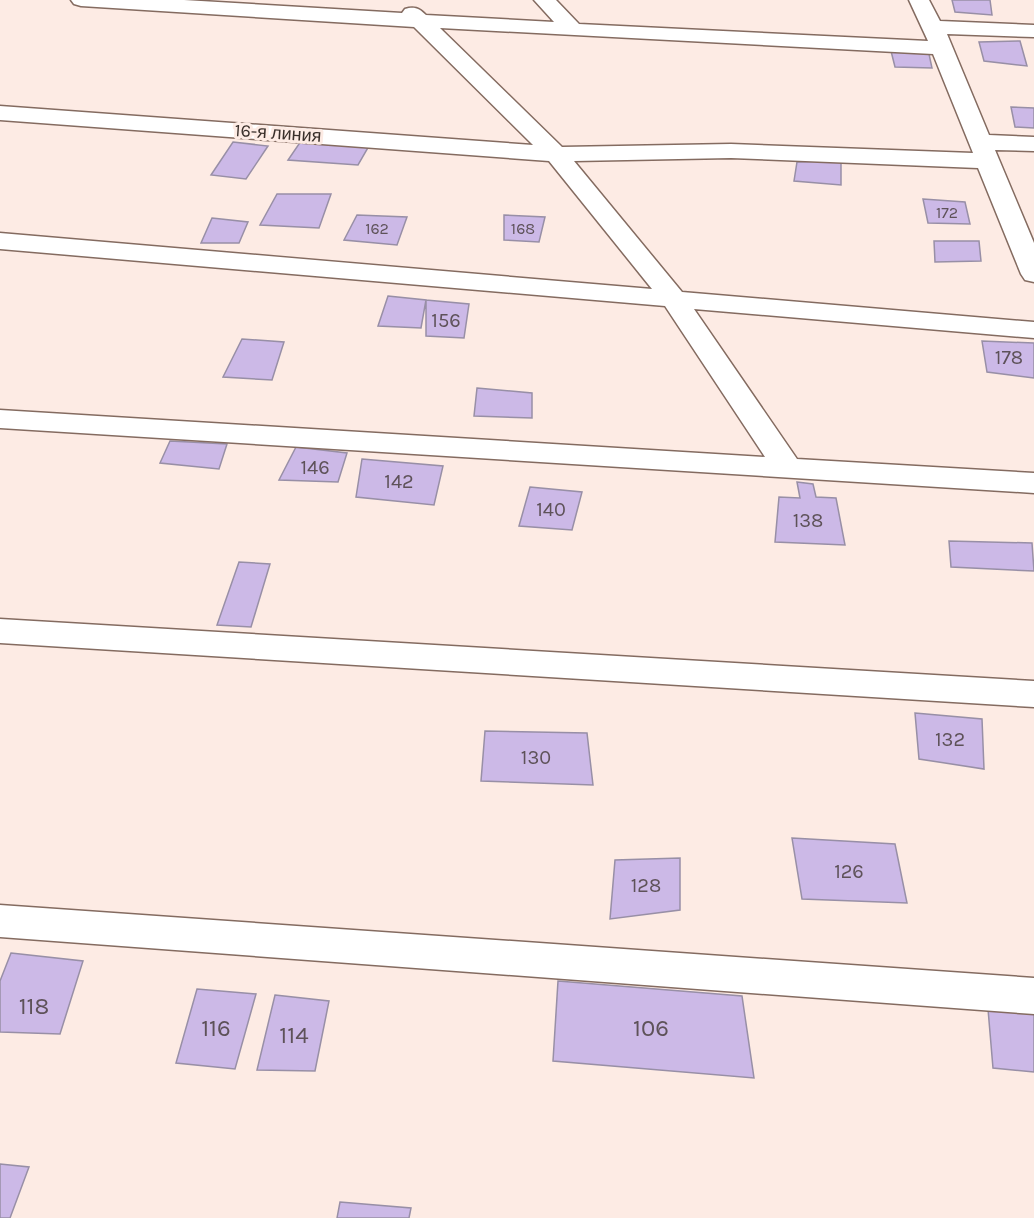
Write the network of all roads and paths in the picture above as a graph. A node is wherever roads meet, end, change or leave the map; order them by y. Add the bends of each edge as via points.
1 (81, 0) edge
2 (544, 0) edge
3 (920, 0) edge
4 (409, 9) edge
5 (573, 30) junction
6 (1034, 31) edge
7 (937, 37) junction
8 (0, 113) edge
9 (1034, 144) edge
10 (984, 152) junction
11 (556, 154) junction
12 (0, 241) edge
13 (1034, 274) edge
14 (674, 299) junction
15 (1034, 330) edge
16 (0, 420) edge
17 (788, 468) junction
18 (1034, 483) edge
19 (0, 631) edge
20 (1034, 694) edge
21 (0, 921) edge
22 (1034, 996) edge

1 - 4 street
2 - 5 street
3 - 7 street
4 - 5 street
4 - 11 street
5 - 7 street
6 - 7 street
7 - 10 street
8 - 11 street, 16-я линия
9 - 10 street, 16-я линия
10 - 11 street, 16-я линия
10 - 13 street
11 - 14 street
12 - 14 street
14 - 15 street
14 - 17 street
16 - 17 street
17 - 18 street
19 - 20 street
21 - 22 street

